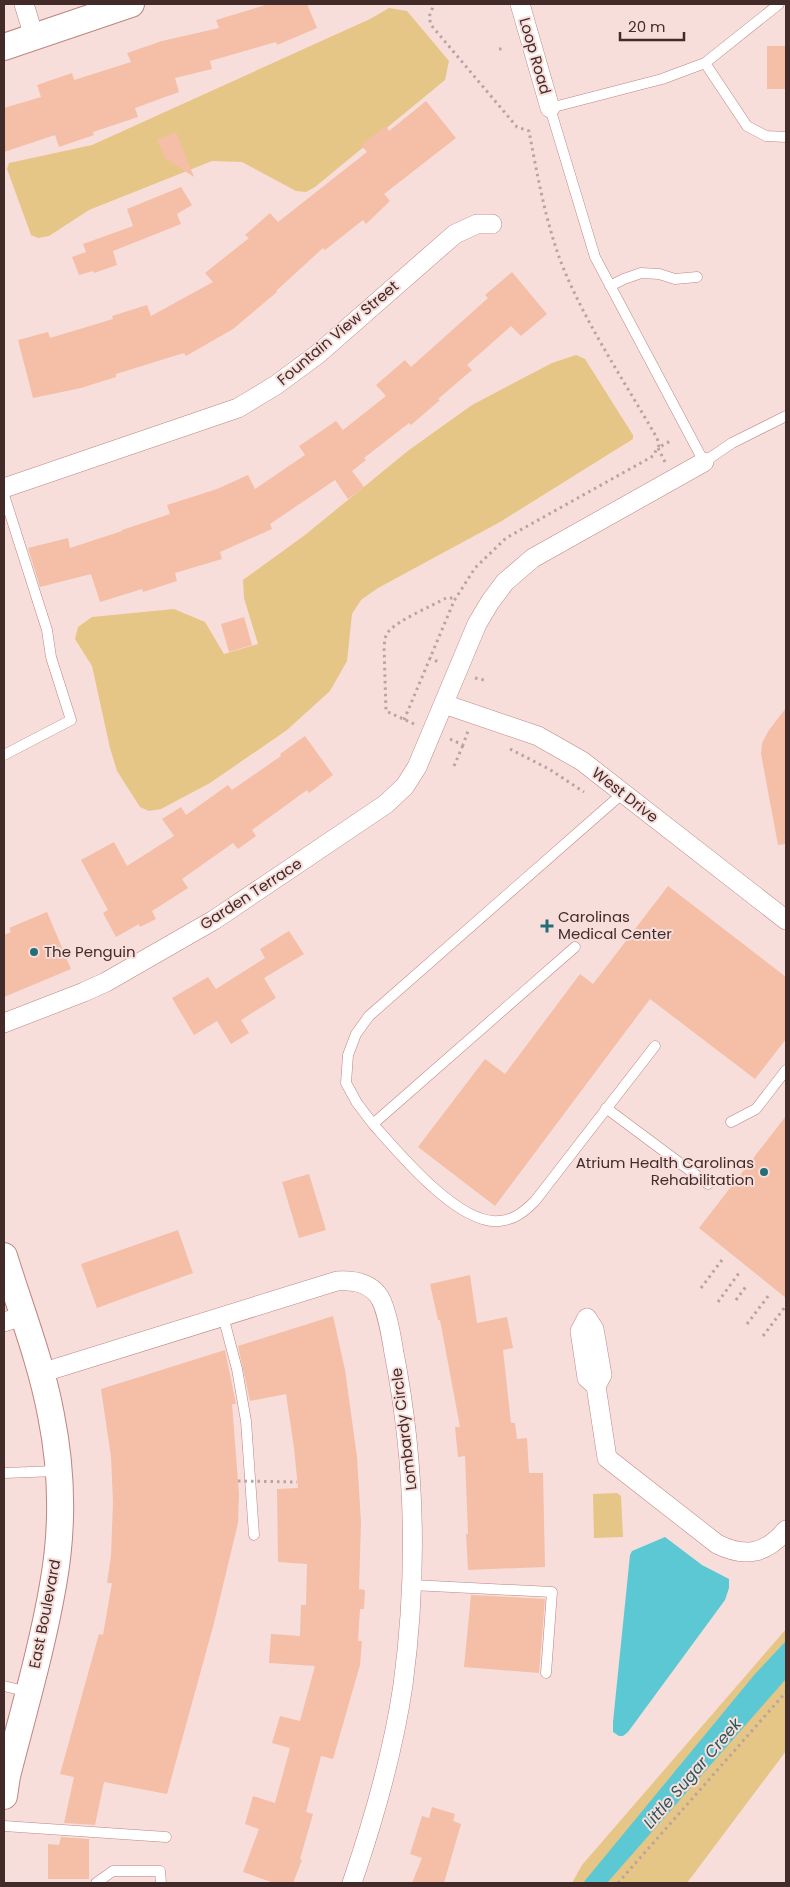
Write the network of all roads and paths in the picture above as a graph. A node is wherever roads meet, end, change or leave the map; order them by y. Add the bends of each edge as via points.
1 (24, 4) edge
2 (131, 4) edge
3 (434, 4) edge
4 (520, 4) edge
5 (779, 4) edge
6 (34, 37) junction
7 (4, 47) edge
8 (705, 63) junction
9 (550, 108) junction
10 (783, 137) edge
11 (492, 224) dead end
12 (697, 277) dead end
13 (610, 286) junction
14 (786, 416) edge
15 (672, 440) dead end
16 (658, 448) junction
17 (666, 462) dead end
18 (704, 462) junction
19 (4, 488) edge
20 (4, 496) edge
21 (455, 598) junction
22 (429, 658) junction
23 (443, 664) dead end
24 (475, 678) dead end
25 (484, 680) dead end
26 (444, 704) junction
27 (404, 720) junction
28 (418, 725) dead end
29 (469, 728) dead end
30 (467, 733) junction
31 (475, 736) dead end
32 (448, 738) dead end
33 (463, 744) junction
34 (505, 747) dead end
35 (4, 755) edge
36 (454, 766) dead end
37 (584, 792) dead end
38 (623, 793) junction
39 (786, 920) edge
40 (575, 947) dead end
41 (4, 1023) edge
42 (655, 1046) dead end
43 (786, 1070) edge
44 (606, 1108) junction
45 (731, 1122) dead end
46 (373, 1124) junction
47 (708, 1184) dead end
48 (4, 1256) edge
49 (722, 1260) dead end
50 (739, 1273) dead end
51 (747, 1285) dead end
52 (701, 1288) dead end
53 (768, 1295) dead end
54 (736, 1300) dead end
55 (718, 1302) dead end
56 (785, 1307) dead end
57 (223, 1316) junction
58 (13, 1319) edge
59 (747, 1324) dead end
60 (763, 1336) dead end
61 (41, 1373) junction
62 (596, 1386) dead end
63 (58, 1471) junction
64 (4, 1473) edge
65 (238, 1481) dead end
66 (297, 1482) dead end
67 (786, 1530) edge
68 (254, 1535) dead end
69 (412, 1585) junction
70 (546, 1673) dead end
71 (16, 1689) edge
72 (786, 1692) edge
73 (5, 1783) edge
74 (4, 1826) edge
75 (166, 1837) dead end
76 (96, 1883) edge
77 (161, 1883) edge
78 (352, 1883) edge
79 (618, 1883) edge

1 - 6 street
2 - 6 street
3 - 16 path via 429,17 431,25 517,127 529,132 556,246 567,278 657,438
4 - 9 street, Loop Road
5 - 8 lane
6 - 7 street
8 - 9 lane via 662,79
8 - 10 lane via 747,126 766,136
9 - 13 lane via 595,257
11 - 19 street, Fountain View Street via 477,224 454,234 318,354 238,408
12 - 13 lane via 675,279 641,272
13 - 18 lane
14 - 18 lane via 732,443
15 - 16 path
16 - 17 path
16 - 21 path via 653,456 506,538 475,568
18 - 26 street, Garden Terrace via 533,558 505,582 477,624
20 - 35 lane via 47,630 51,657 71,720
21 - 22 path
21 - 27 path via 446,598 397,625 385,637 385,707 390,714
22 - 23 path
22 - 27 path
24 - 25 path
26 - 38 street, West Drive via 538,736 582,761
26 - 41 street, Garden Terrace via 417,767 405,786 386,804 214,920 106,982
27 - 28 path
29 - 30 path
30 - 31 path
30 - 33 path
32 - 33 path
33 - 36 path
34 - 37 path via 549,769
38 - 39 street, West Drive
38 - 46 lane via 370,1016 356,1034 348,1055 346,1083
40 - 46 lane
42 - 44 lane
43 - 45 lane via 756,1109
44 - 46 lane via 530,1206 514,1218 498,1221 482,1219 448,1198 413,1170
44 - 47 lane
48 - 58 street, East Boulevard
49 - 52 path
50 - 55 path
51 - 54 path
53 - 59 path
56 - 60 path
57 - 61 street, Lombardy Circle
57 - 68 lane via 246,1421
57 - 69 street, Lombardy Circle via 337,1281 352,1280 367,1285 378,1295 404,1399 413,1509
58 - 61 street, East Boulevard
61 - 63 street, East Boulevard via 51,1416
62 - 67 street via 607,1458 717,1544 744,1553 760,1550 771,1545
63 - 64 lane
63 - 71 street, East Boulevard via 53,1584
65 - 66 path, bridge
69 - 70 lane via 552,1592
69 - 78 street, Lombardy Circle via 396,1723 379,1799
71 - 73 street, East Boulevard
72 - 79 path
74 - 75 lane
76 - 77 lane via 112,1871 160,1871

